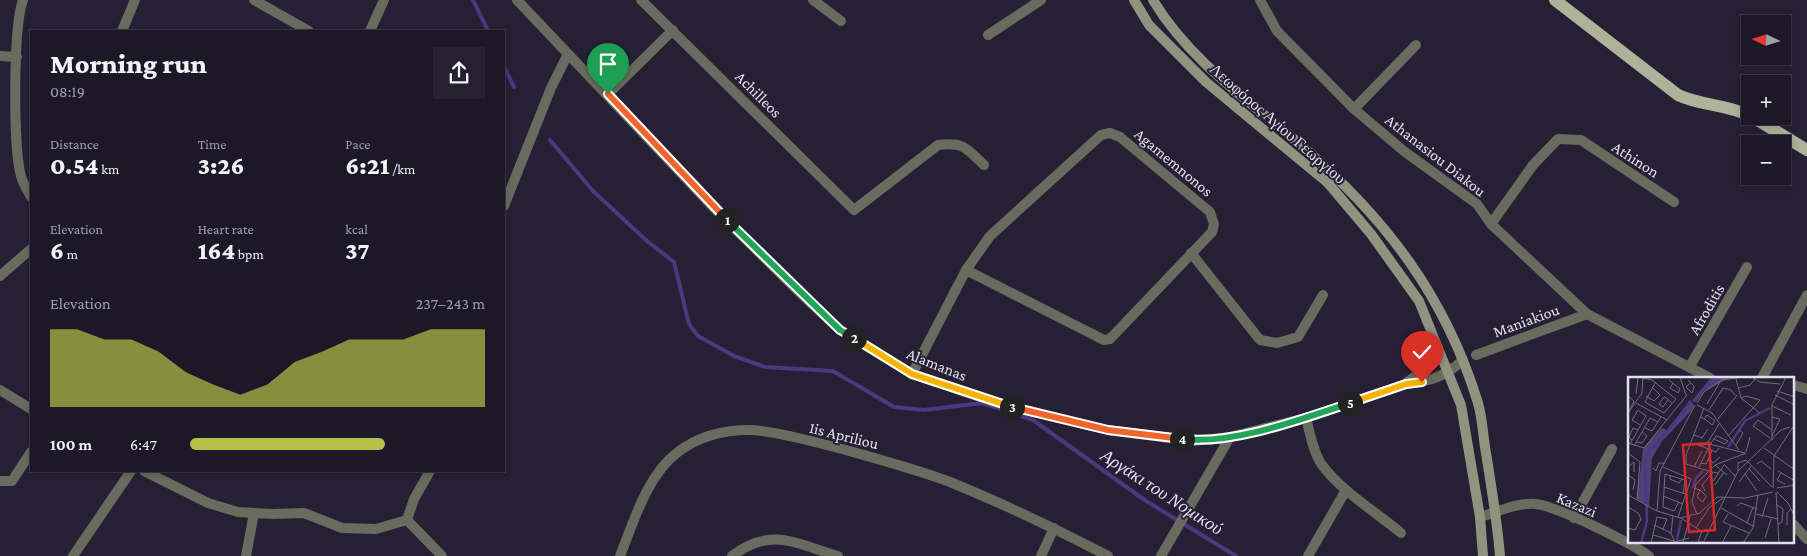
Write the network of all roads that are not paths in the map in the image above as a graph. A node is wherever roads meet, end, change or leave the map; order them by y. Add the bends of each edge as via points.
1 (23, 0) edge
2 (136, 0) edge
3 (254, 0) edge
4 (384, 0) edge
5 (517, 0) edge
6 (641, 0) edge
7 (813, 0) edge
8 (1041, 0) edge
9 (1134, 0) edge
10 (1153, 0) edge
11 (1260, 0) edge
12 (1555, 0) edge
13 (841, 21) dead end
14 (122, 30) edge
15 (307, 30) edge
16 (370, 30) edge
17 (673, 30) junction
18 (988, 35) dead end
19 (1416, 45) dead end
20 (568, 54) junction
21 (0, 56) edge
22 (17, 57) junction
23 (608, 94) junction
24 (1354, 109) junction
25 (1741, 112) edge
26 (1765, 125) edge
27 (1807, 150) edge
28 (984, 166) dead end
29 (30, 195) edge
30 (1674, 202) dead end
31 (505, 203) edge
32 (1491, 224) junction
33 (30, 250) edge
34 (1190, 253) junction
35 (1747, 267) dead end
36 (966, 270) junction
37 (0, 276) edge
38 (1323, 295) dead end
39 (1807, 295) edge
40 (1587, 314) junction
41 (1438, 346) junction
42 (1476, 355) dead end
43 (1463, 360) junction
44 (1690, 366) junction
45 (1450, 373) junction
46 (912, 374) junction
47 (1708, 377) edge
48 (1766, 377) edge
49 (1406, 384) junction
50 (1794, 385) edge
51 (1807, 389) edge
52 (0, 390) edge
53 (30, 408) edge
54 (1306, 418) junction
55 (1230, 437) junction
56 (1612, 449) dead end
57 (30, 454) edge
58 (130, 472) edge
59 (146, 472) edge
60 (429, 472) edge
61 (0, 481) edge
62 (1346, 490) junction
63 (1496, 512) junction
64 (254, 513) junction
65 (1480, 517) junction
66 (1574, 518) junction
67 (407, 520) junction
68 (1794, 525) edge
69 (1054, 528) junction
70 (1401, 533) dead end
71 (1807, 538) edge
72 (1643, 554) edge
73 (73, 556) edge
74 (246, 556) edge
75 (442, 556) edge
76 (620, 556) edge
77 (732, 556) edge
78 (838, 556) edge
79 (1041, 556) edge
80 (1108, 556) edge
81 (1161, 556) edge
82 (1308, 556) edge
83 (1483, 556) edge
84 (1500, 556) edge

1 - 22 street
2 - 14 street
3 - 15 street
4 - 16 street
5 - 20 street, Alamanas
6 - 17 street, Achilleos
7 - 13 street
8 - 18 street
9 - 41 main road, Λεωφόρος Αγίου Γεωργίου via 1149,24 1206,82 1328,183 1371,234 1419,300
10 - 43 main road, Λεωφόρος Αγίου Γεωργίου via 1162,16 1217,75 1336,176 1382,225 1430,290
11 - 24 street, Athanasiou Diakou via 1277,31
12 - 25 main road via 1678,95 1690,101 1726,106
17 - 23 street
17 - 28 street, Achilleos via 854,210 938,145 954,143 966,148
19 - 24 street
20 - 23 street, Alamanas
20 - 31 street
21 - 22 street
22 - 29 street via 17,148 22,177
23 - 46 street, Alamanas via 715,208 840,330
24 - 32 street, Athanasiou Diakou via 1477,204
26 - 27 main road
30 - 32 street, Athinon via 1581,140 1558,139 1533,165
32 - 40 street, Athanasiou Diakou
33 - 37 street
34 - 36 street, Agamemnonos via 1115,336 1104,340
34 - 36 street, Agamemnonos via 1212,232 1214,224 1210,212 1120,137 1110,133 1101,135 990,236
34 - 38 street via 1260,340 1277,343 1298,337
35 - 44 street, Afroditis
36 - 46 street, Agamemnonos
39 - 48 street
40 - 42 street, Maniakiou
40 - 44 street, Athanasiou Diakou
41 - 45 main road, Λεωφόρος Αγίου Γεωργίου
41 - 49 street, Alamanas via 1429,366
43 - 45 street
43 - 63 main road, Λεωφόρος Αγίου Γεωργίου via 1478,404
44 - 47 street, Athanasiou Diakou
45 - 49 street, Alamanas
45 - 65 main road, Λεωφόρος Αγίου Γεωργίου via 1461,405
46 - 55 street, Alamanas via 1001,404 1108,430 1193,440
49 - 54 street, Alamanas
50 - 51 street
52 - 53 street
54 - 55 street, Alamanas
54 - 62 street via 1322,464
55 - 81 street
56 - 66 street
57 - 61 street via 12,481
58 - 73 street
59 - 64 street via 208,503
60 - 67 street via 414,499
62 - 70 street
62 - 82 street
63 - 65 street, Kazazi
63 - 66 street, Kazazi via 1536,504
63 - 84 main road, Λεωφόρος Αγίου Γεωργίου
64 - 67 street via 304,513 342,528 376,529
64 - 74 street
65 - 83 main road, Λεωφόρος Αγίου Γεωργίου
66 - 72 street, Kazazi
67 - 75 street
68 - 71 street
69 - 76 street, 1is Apriliou via 950,482 820,443 751,430 719,433 696,440 677,452 658,473 640,505
69 - 79 street
69 - 80 street, 1is Apriliou
77 - 78 street via 761,540 780,539

